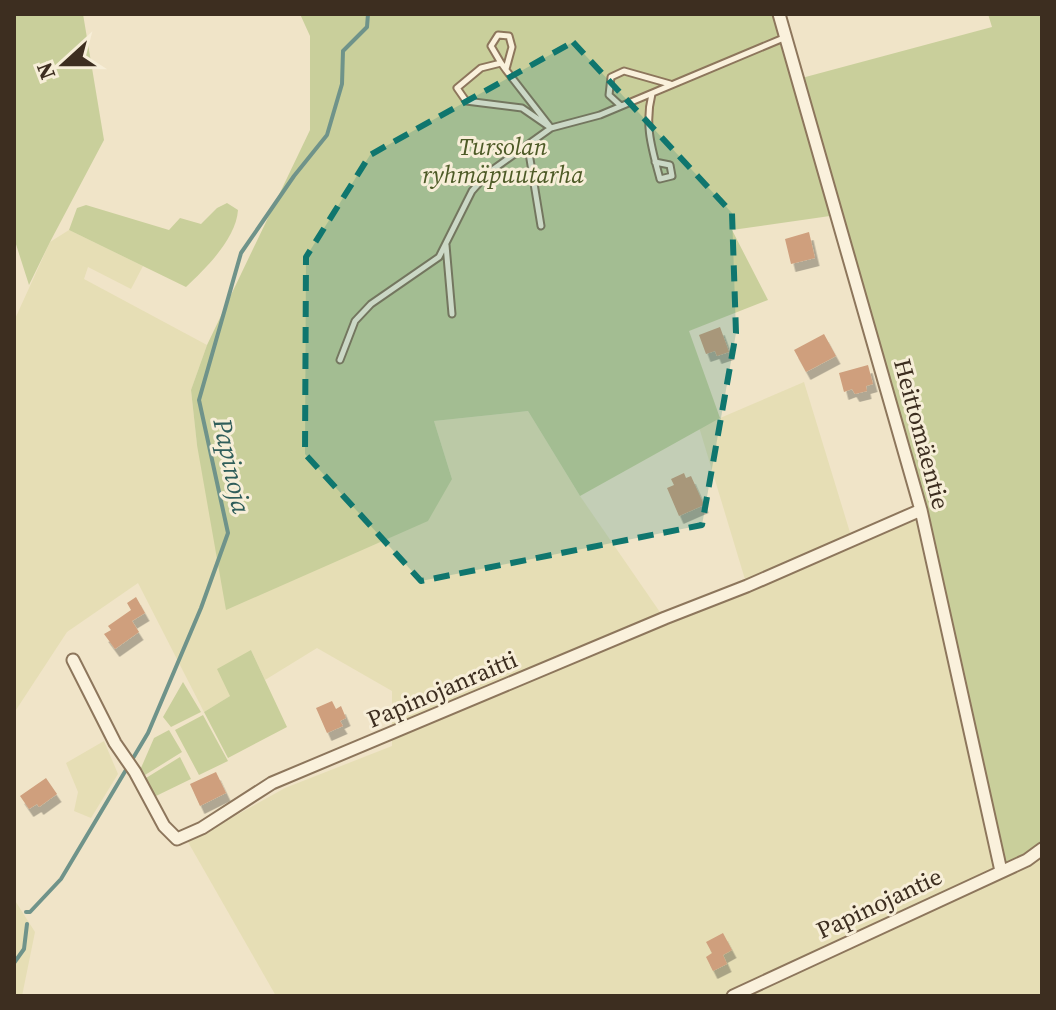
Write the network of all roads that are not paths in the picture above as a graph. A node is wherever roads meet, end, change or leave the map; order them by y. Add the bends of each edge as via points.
1 (779, 14) edge
2 (786, 37) junction
3 (501, 63) junction
4 (506, 70) junction
5 (671, 85) junction
6 (652, 93) junction
7 (621, 106) junction
8 (551, 128) junction
9 (535, 140) junction
10 (655, 162) dead end
11 (541, 226) dead end
12 (446, 244) junction
13 (452, 314) dead end
14 (340, 360) dead end
15 (921, 510) junction
16 (73, 660) dead end
17 (1042, 849) edge
18 (1001, 871) junction
19 (733, 996) edge

1 - 2 street, Heittomäentie
2 - 5 lane
2 - 15 street, Heittomäentie
3 - 4 lane
3 - 4 lane via 491,46 498,35 509,36
3 - 8 lane via 481,68 457,88 466,101 522,108
4 - 8 lane
5 - 6 lane
5 - 7 lane via 624,71 611,77 609,95
6 - 7 lane
6 - 10 lane via 646,117
7 - 8 lane
8 - 9 lane
9 - 11 lane via 529,153
9 - 12 lane via 472,191
12 - 13 lane
12 - 14 lane via 439,257 355,321
15 - 16 street, Papinojanraitti via 272,783 177,839 164,826
15 - 18 street, Heittomäentie
17 - 18 street, Papinojantie
18 - 19 street, Papinojantie

